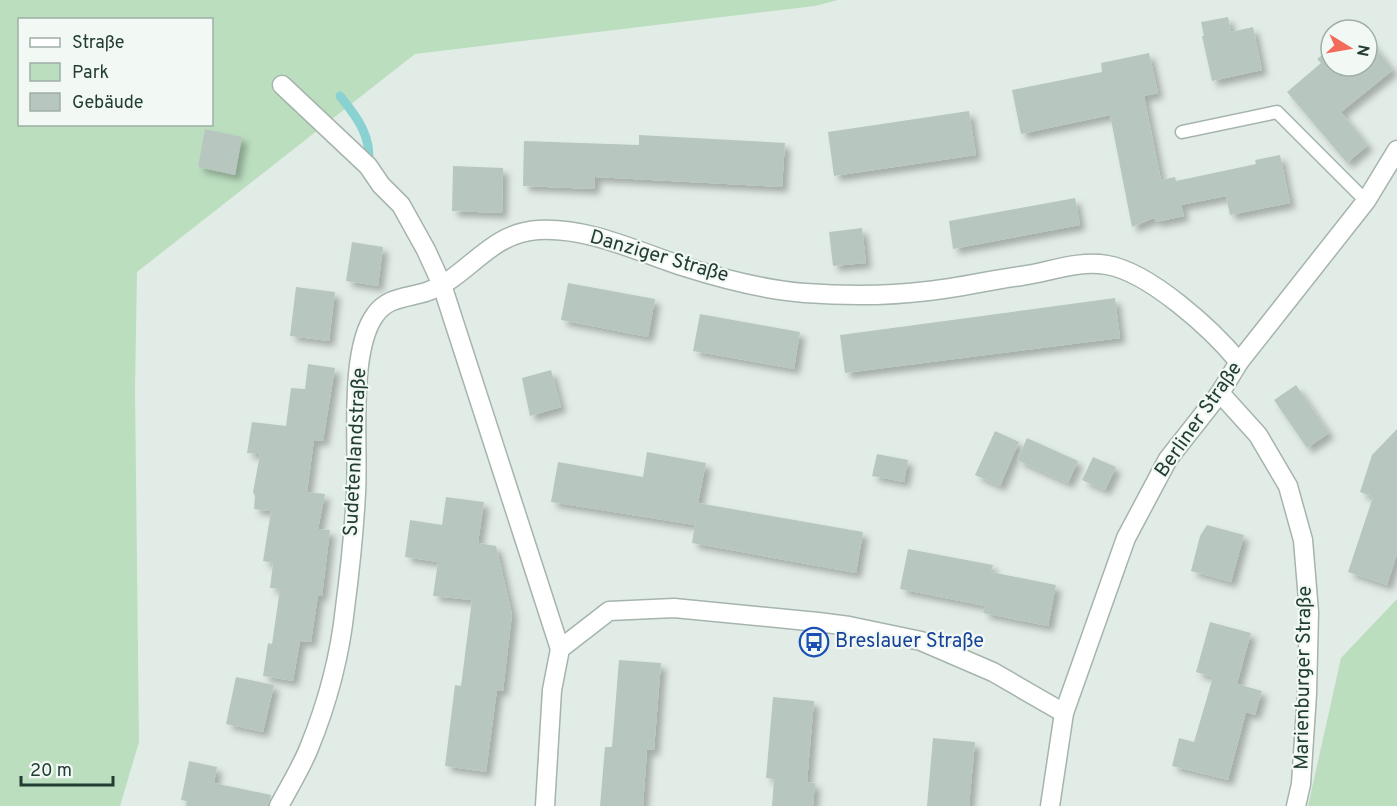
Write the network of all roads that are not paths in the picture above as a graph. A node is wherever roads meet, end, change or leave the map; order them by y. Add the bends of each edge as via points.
1 (282, 85) dead end
2 (1182, 132) dead end
3 (1397, 150) edge
4 (1366, 201) junction
5 (442, 285) junction
6 (1239, 362) junction
7 (1221, 393) junction
8 (560, 649) junction
9 (1064, 713) junction
10 (279, 806) edge
11 (545, 806) edge
12 (1050, 806) edge
13 (1296, 806) edge

1 - 5 street via 368,166 401,205
2 - 4 lane via 1277,112
3 - 4 street, Berliner Straße
4 - 6 street, Berliner Straße
5 - 6 street, Danziger Straße via 493,244 516,233 538,230 592,236 686,267 770,288 813,293 928,291 1082,263 1110,265 1137,276 1174,300
5 - 8 street
5 - 10 street, Sudetenlandstraße via 387,303 368,325 358,369 356,491 343,622 332,684 308,750
6 - 7 street, Berliner Straße
7 - 9 street, Berliner Straße via 1168,459 1126,538
7 - 13 street, Marienburger Straße via 1258,435 1288,486 1303,540 1308,612 1307,694
8 - 9 street via 609,611 674,608 818,622 921,641 993,672
8 - 11 street via 552,690
9 - 12 street, Berliner Straße

